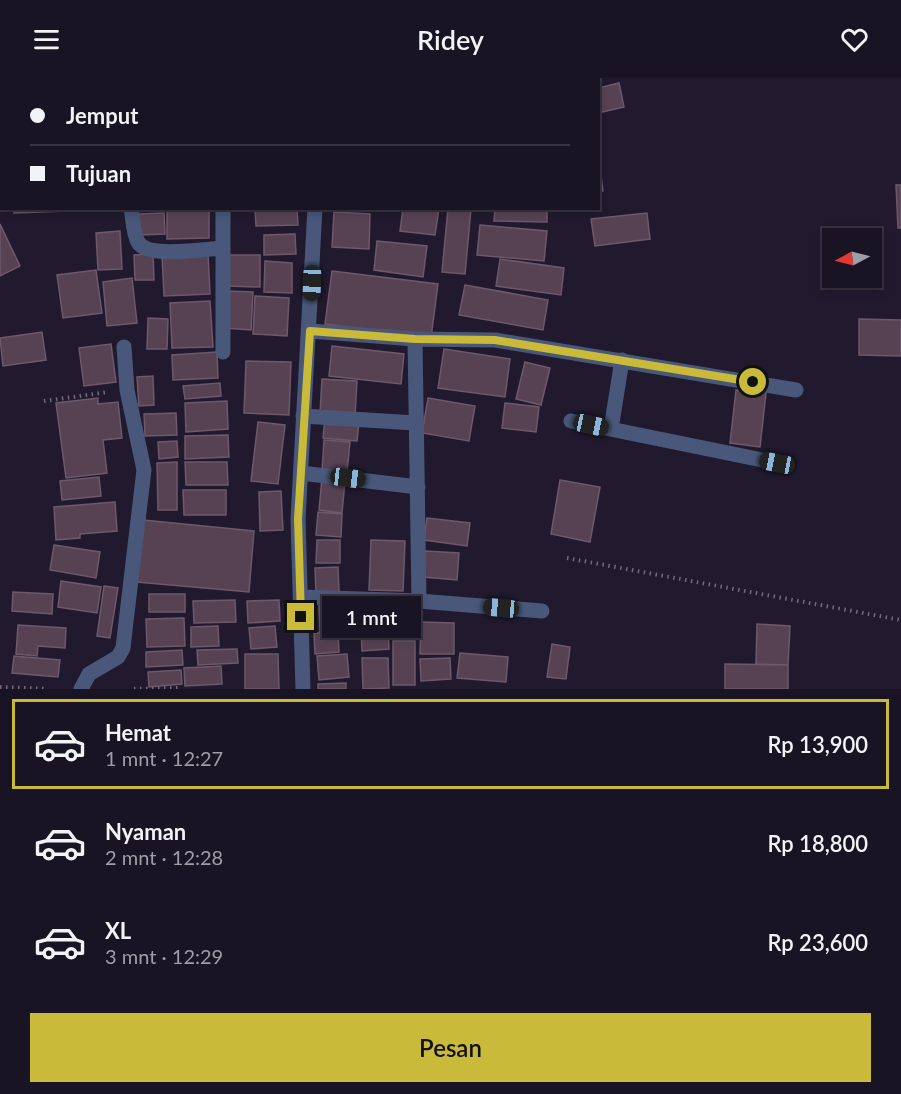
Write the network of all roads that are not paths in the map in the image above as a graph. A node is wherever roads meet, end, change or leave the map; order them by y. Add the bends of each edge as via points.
1 (131, 210) edge
2 (223, 210) edge
3 (315, 210) edge
4 (222, 248) junction
5 (310, 331) junction
6 (415, 339) junction
7 (124, 347) dead end
8 (223, 352) dead end
9 (622, 360) junction
10 (796, 390) dead end
11 (303, 416) junction
12 (572, 421) dead end
13 (415, 423) junction
14 (611, 429) junction
15 (777, 463) dead end
16 (301, 473) junction
17 (418, 486) junction
18 (301, 597) junction
19 (419, 601) junction
20 (542, 611) dead end
21 (81, 689) edge
22 (303, 689) edge

1 - 4 street via 138,242 147,250
2 - 4 street
3 - 5 street
4 - 8 street
5 - 6 street
5 - 11 street
6 - 9 street via 495,340
6 - 13 street
7 - 21 street via 144,470 123,648 118,657 89,674
9 - 10 street
9 - 14 street
11 - 13 street
11 - 16 street
12 - 14 street
13 - 17 street
14 - 15 street
16 - 17 street
16 - 18 street
17 - 19 street
18 - 19 street
18 - 22 street
19 - 20 street

